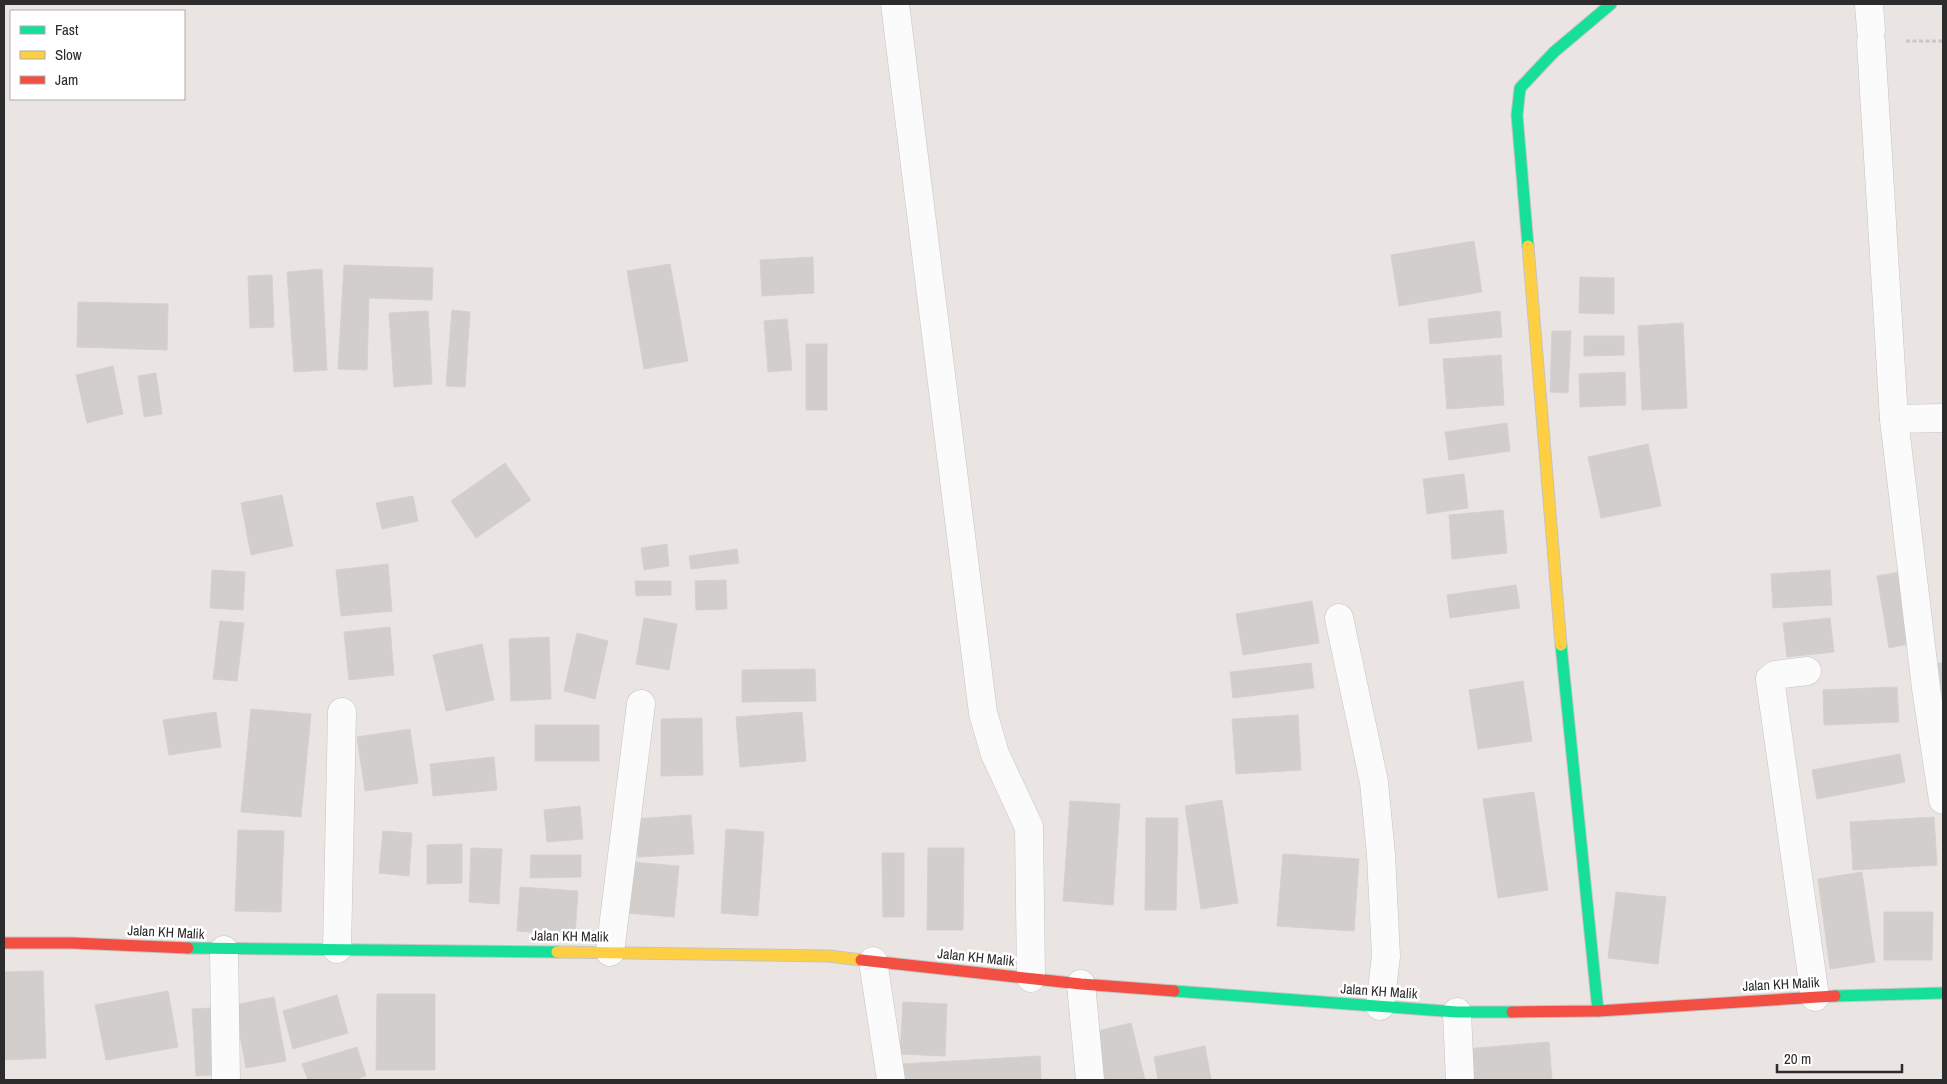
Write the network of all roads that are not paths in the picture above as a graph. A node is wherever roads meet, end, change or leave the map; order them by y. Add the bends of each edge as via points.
1 (895, 4) edge
2 (1611, 4) edge
3 (1870, 25) edge
4 (1943, 418) edge
5 (1894, 419) junction
6 (1339, 618) dead end
7 (1807, 671) dead end
8 (641, 704) dead end
9 (342, 712) dead end
10 (1943, 800) edge
11 (4, 943) edge
12 (337, 949) junction
13 (224, 950) junction
14 (610, 952) junction
15 (873, 962) junction
16 (1031, 978) junction
17 (1081, 984) junction
18 (1943, 993) edge
19 (1815, 997) junction
20 (1380, 1006) junction
21 (1598, 1011) junction
22 (1457, 1012) junction
23 (226, 1080) edge
24 (891, 1080) edge
25 (1090, 1080) edge
26 (1460, 1080) edge

1 - 16 street via 983,713 995,754 1029,827
2 - 21 street via 1554,52 1520,88 1517,115 1567,713
3 - 5 street
4 - 5 street
5 - 10 street via 1926,688
6 - 20 street via 1374,782 1386,956
7 - 19 street via 1772,676 1770,679
8 - 14 street
9 - 12 street
11 - 13 street, Jalan KH Malik
12 - 13 street, Jalan KH Malik
12 - 14 street, Jalan KH Malik
13 - 23 street
14 - 15 street, Jalan KH Malik via 829,956
15 - 16 street, Jalan KH Malik
15 - 24 street
16 - 17 street, Jalan KH Malik
17 - 20 street, Jalan KH Malik
17 - 25 street
18 - 19 street, Jalan KH Malik
19 - 21 street, Jalan KH Malik
20 - 22 street, Jalan KH Malik
21 - 22 street, Jalan KH Malik
22 - 26 street

